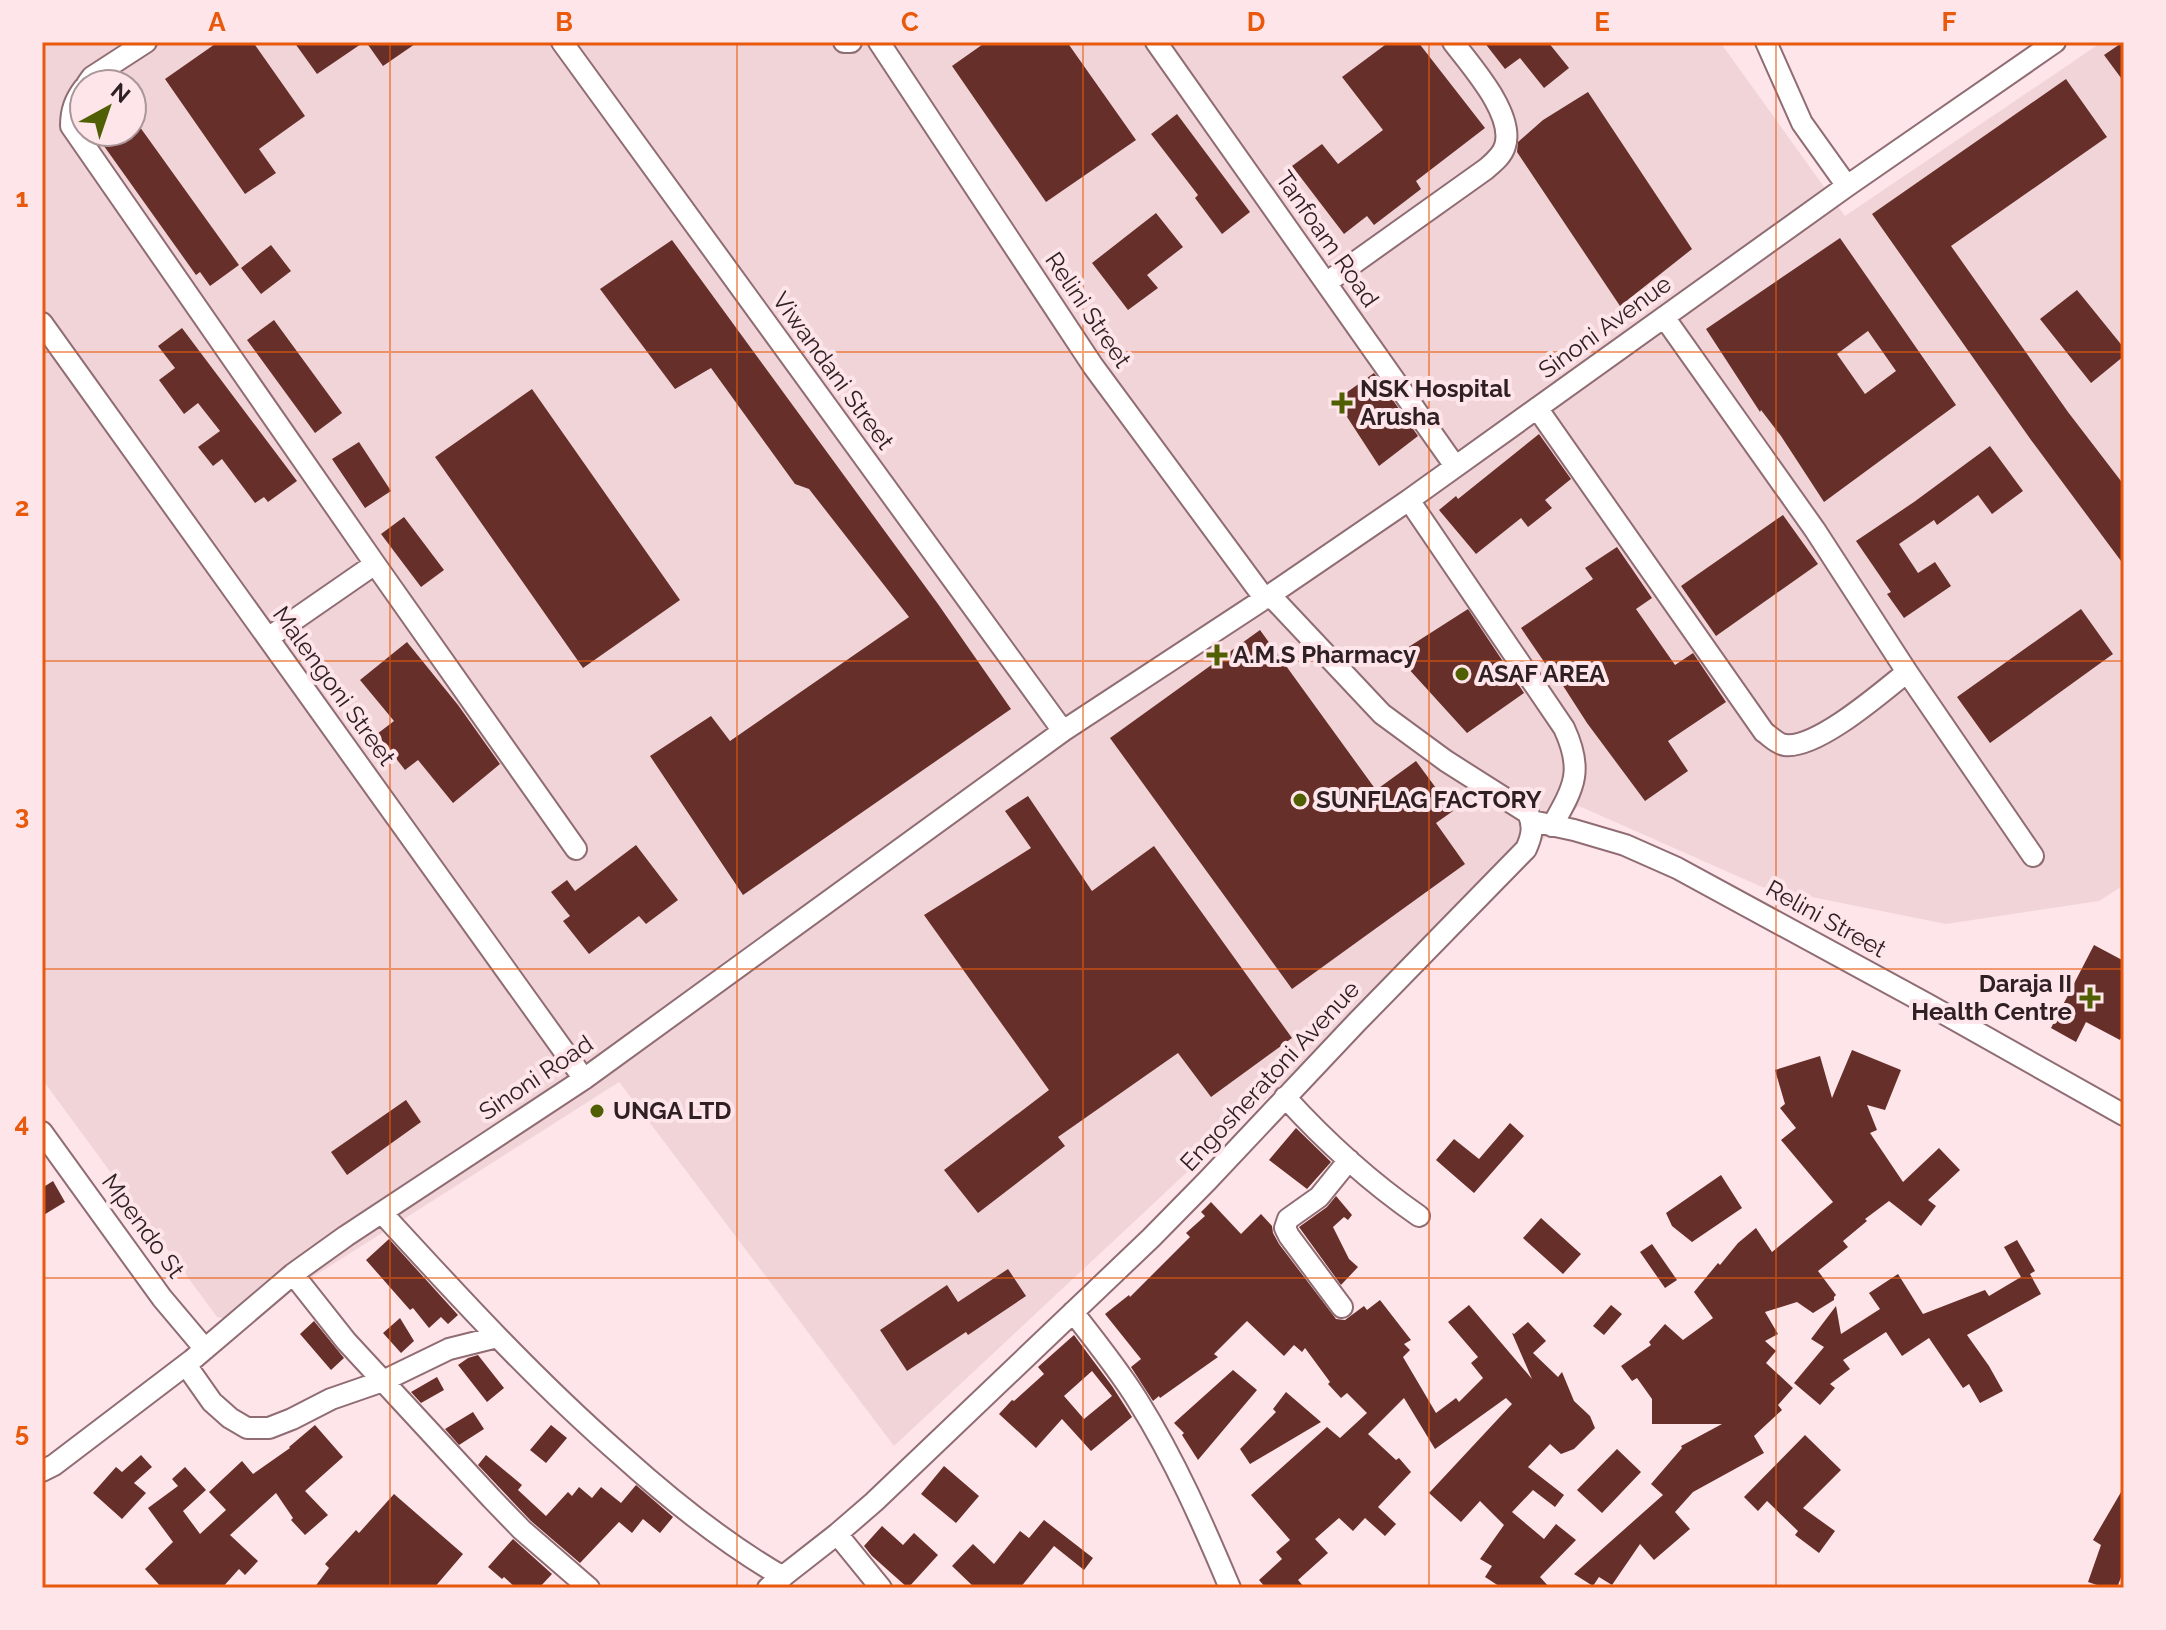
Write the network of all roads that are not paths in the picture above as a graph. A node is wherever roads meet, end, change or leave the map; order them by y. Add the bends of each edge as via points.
1 (146, 42) edge
2 (562, 42) edge
3 (844, 42) edge
4 (851, 42) edge
5 (879, 42) edge
6 (1156, 42) edge
7 (1453, 42) edge
8 (1766, 42) edge
9 (2055, 42) edge
10 (106, 68) edge
11 (86, 148) edge
12 (1847, 186) junction
13 (1326, 283) junction
14 (1664, 317) junction
15 (42, 323) edge
16 (1537, 408) junction
17 (1455, 466) junction
18 (1409, 500) junction
19 (375, 564) junction
20 (1267, 597) junction
21 (268, 638) junction
22 (1907, 672) junction
23 (1063, 731) junction
24 (1542, 823) junction
25 (576, 849) dead end
26 (2033, 856) dead end
27 (584, 1079) junction
28 (1285, 1097) junction
29 (2124, 1115) edge
30 (42, 1132) edge
31 (1349, 1160) junction
32 (382, 1213) junction
33 (1419, 1216) dead end
34 (293, 1274) junction
35 (1342, 1307) dead end
36 (1073, 1312) junction
37 (497, 1337) junction
38 (205, 1349) junction
39 (186, 1365) junction
40 (383, 1381) junction
41 (42, 1471) edge
42 (837, 1534) junction
43 (775, 1582) edge
44 (589, 1588) edge
45 (881, 1588) edge
46 (1230, 1588) edge

1 - 10 street
2 - 23 street, Viwandani Street
3 - 4 street
5 - 20 street, Relini Street via 1093,366
6 - 13 street, Tanfoam Road
7 - 13 street via 1496,101 1507,142 1501,156
8 - 12 street via 1802,123
9 - 12 street, Sinoni Avenue
11 - 19 street
12 - 14 street, Sinoni Avenue
13 - 17 street, Tanfoam Road
14 - 16 street, Sinoni Avenue
14 - 22 street via 1815,530
15 - 21 street, Malengoni Street
16 - 17 street, Sinoni Avenue
16 - 22 street via 1764,732 1782,745 1799,745 1829,731
17 - 18 street, Sinoni Avenue
18 - 20 street, Sinoni Avenue
18 - 24 street, Engosheratoni Avenue via 1574,749 1572,789
19 - 21 street
19 - 25 street
20 - 23 street, Sinoni Avenue
20 - 24 street via 1382,714
21 - 27 street, Malengoni Street
22 - 26 street
23 - 27 street, Sinoni Road
24 - 28 street, Engosheratoni Avenue via 1526,849
24 - 29 street, Relini Street via 1625,845 1677,868
27 - 32 street, Sinoni Road
28 - 31 street
28 - 36 street, Engosheratoni Avenue
30 - 38 street, Mpendo St
31 - 33 street
31 - 35 street via 1285,1228
32 - 34 street, Sinoni Road
32 - 37 street
34 - 38 street, Sinoni Road
34 - 40 street
36 - 42 street, Engosheratoni Avenue
36 - 46 street via 1150,1421
37 - 40 street via 428,1357
37 - 43 street via 644,1476
38 - 39 street, Sinoni Road
39 - 40 street via 212,1402 247,1428 269,1428
39 - 41 street, Sinoni Road
40 - 44 street via 522,1530
42 - 43 street, Engosheratoni Avenue
42 - 45 street

